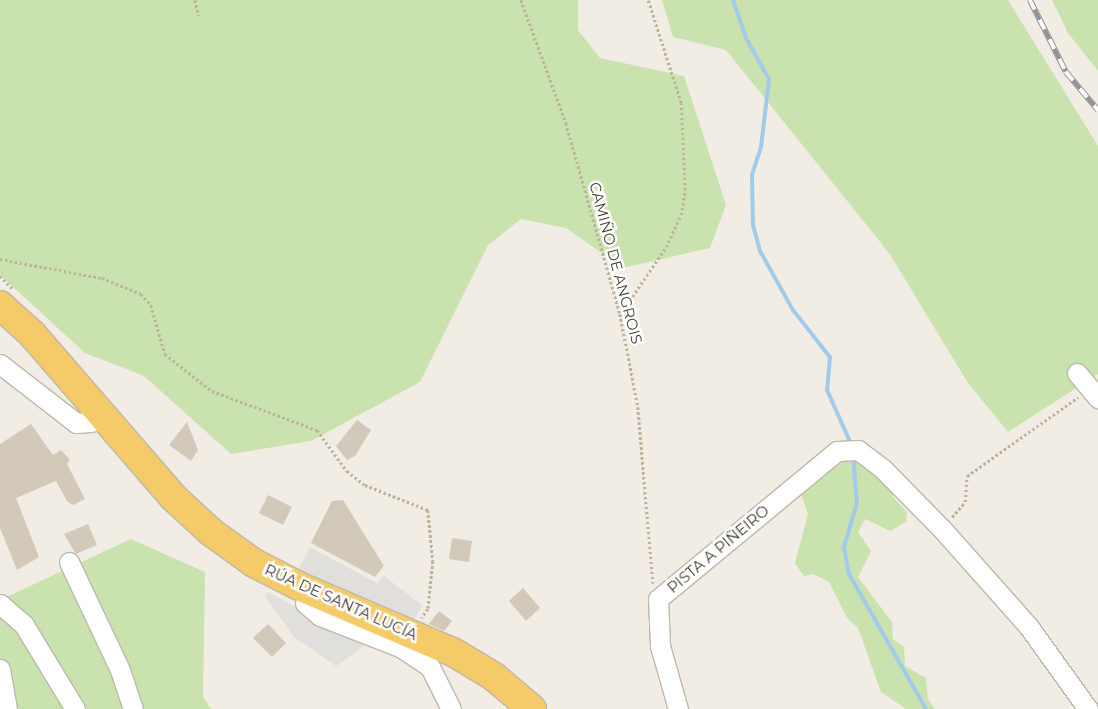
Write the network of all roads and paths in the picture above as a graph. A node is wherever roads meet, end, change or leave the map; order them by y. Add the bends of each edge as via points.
1 (195, 0) edge
2 (521, 0) edge
3 (648, 0) edge
4 (200, 16) dead end
5 (0, 259) edge
6 (0, 305) edge
7 (620, 314) junction
8 (0, 326) edge
9 (0, 364) edge
10 (1078, 373) dead end
11 (1094, 394) edge
12 (97, 418) junction
13 (942, 529) junction
14 (69, 562) dead end
15 (658, 599) junction
16 (305, 603) junction
17 (0, 604) edge
18 (411, 634) junction
19 (0, 669) edge
20 (1076, 692) junction
21 (1098, 700) edge
22 (456, 705) edge
23 (7, 709) edge
24 (75, 709) edge
25 (133, 709) edge
26 (515, 709) edge
27 (532, 709) edge
28 (678, 709) edge
29 (1088, 709) edge

1 - 4 path
2 - 7 path, CAMIÑO DE ANGROIS via 566,123
3 - 7 path via 681,103 685,190 681,215 666,247
5 - 18 path via 102,278 141,294 160,331 165,354 212,392 317,430 347,471 365,486 428,510 434,561 428,609
6 - 12 highway via 32,334
7 - 15 path, CAMIÑO DE ANGROIS via 638,407 648,566
8 - 12 highway
9 - 12 street via 76,423
10 - 11 street
11 - 13 path via 967,476 965,502
12 - 16 highway, RÚA DE SANTA LUCÍA via 194,535 255,579
12 - 18 highway, RÚA DE SANTA LUCÍA via 173,497 247,558 300,587
13 - 15 street, PISTA A PIÑEIRO via 883,469 851,450 837,451
13 - 20 street via 1029,627
14 - 25 street via 120,670
15 - 28 street, PISTA A PIÑEIRO via 660,646
16 - 22 street via 320,616 402,648 430,667
16 - 26 highway, RÚA DE SANTA LUCÍA via 422,650 472,678
17 - 24 street via 24,625
18 - 27 highway, RÚA DE SANTA LUCÍA via 493,676
19 - 23 street
20 - 21 street
20 - 29 street

